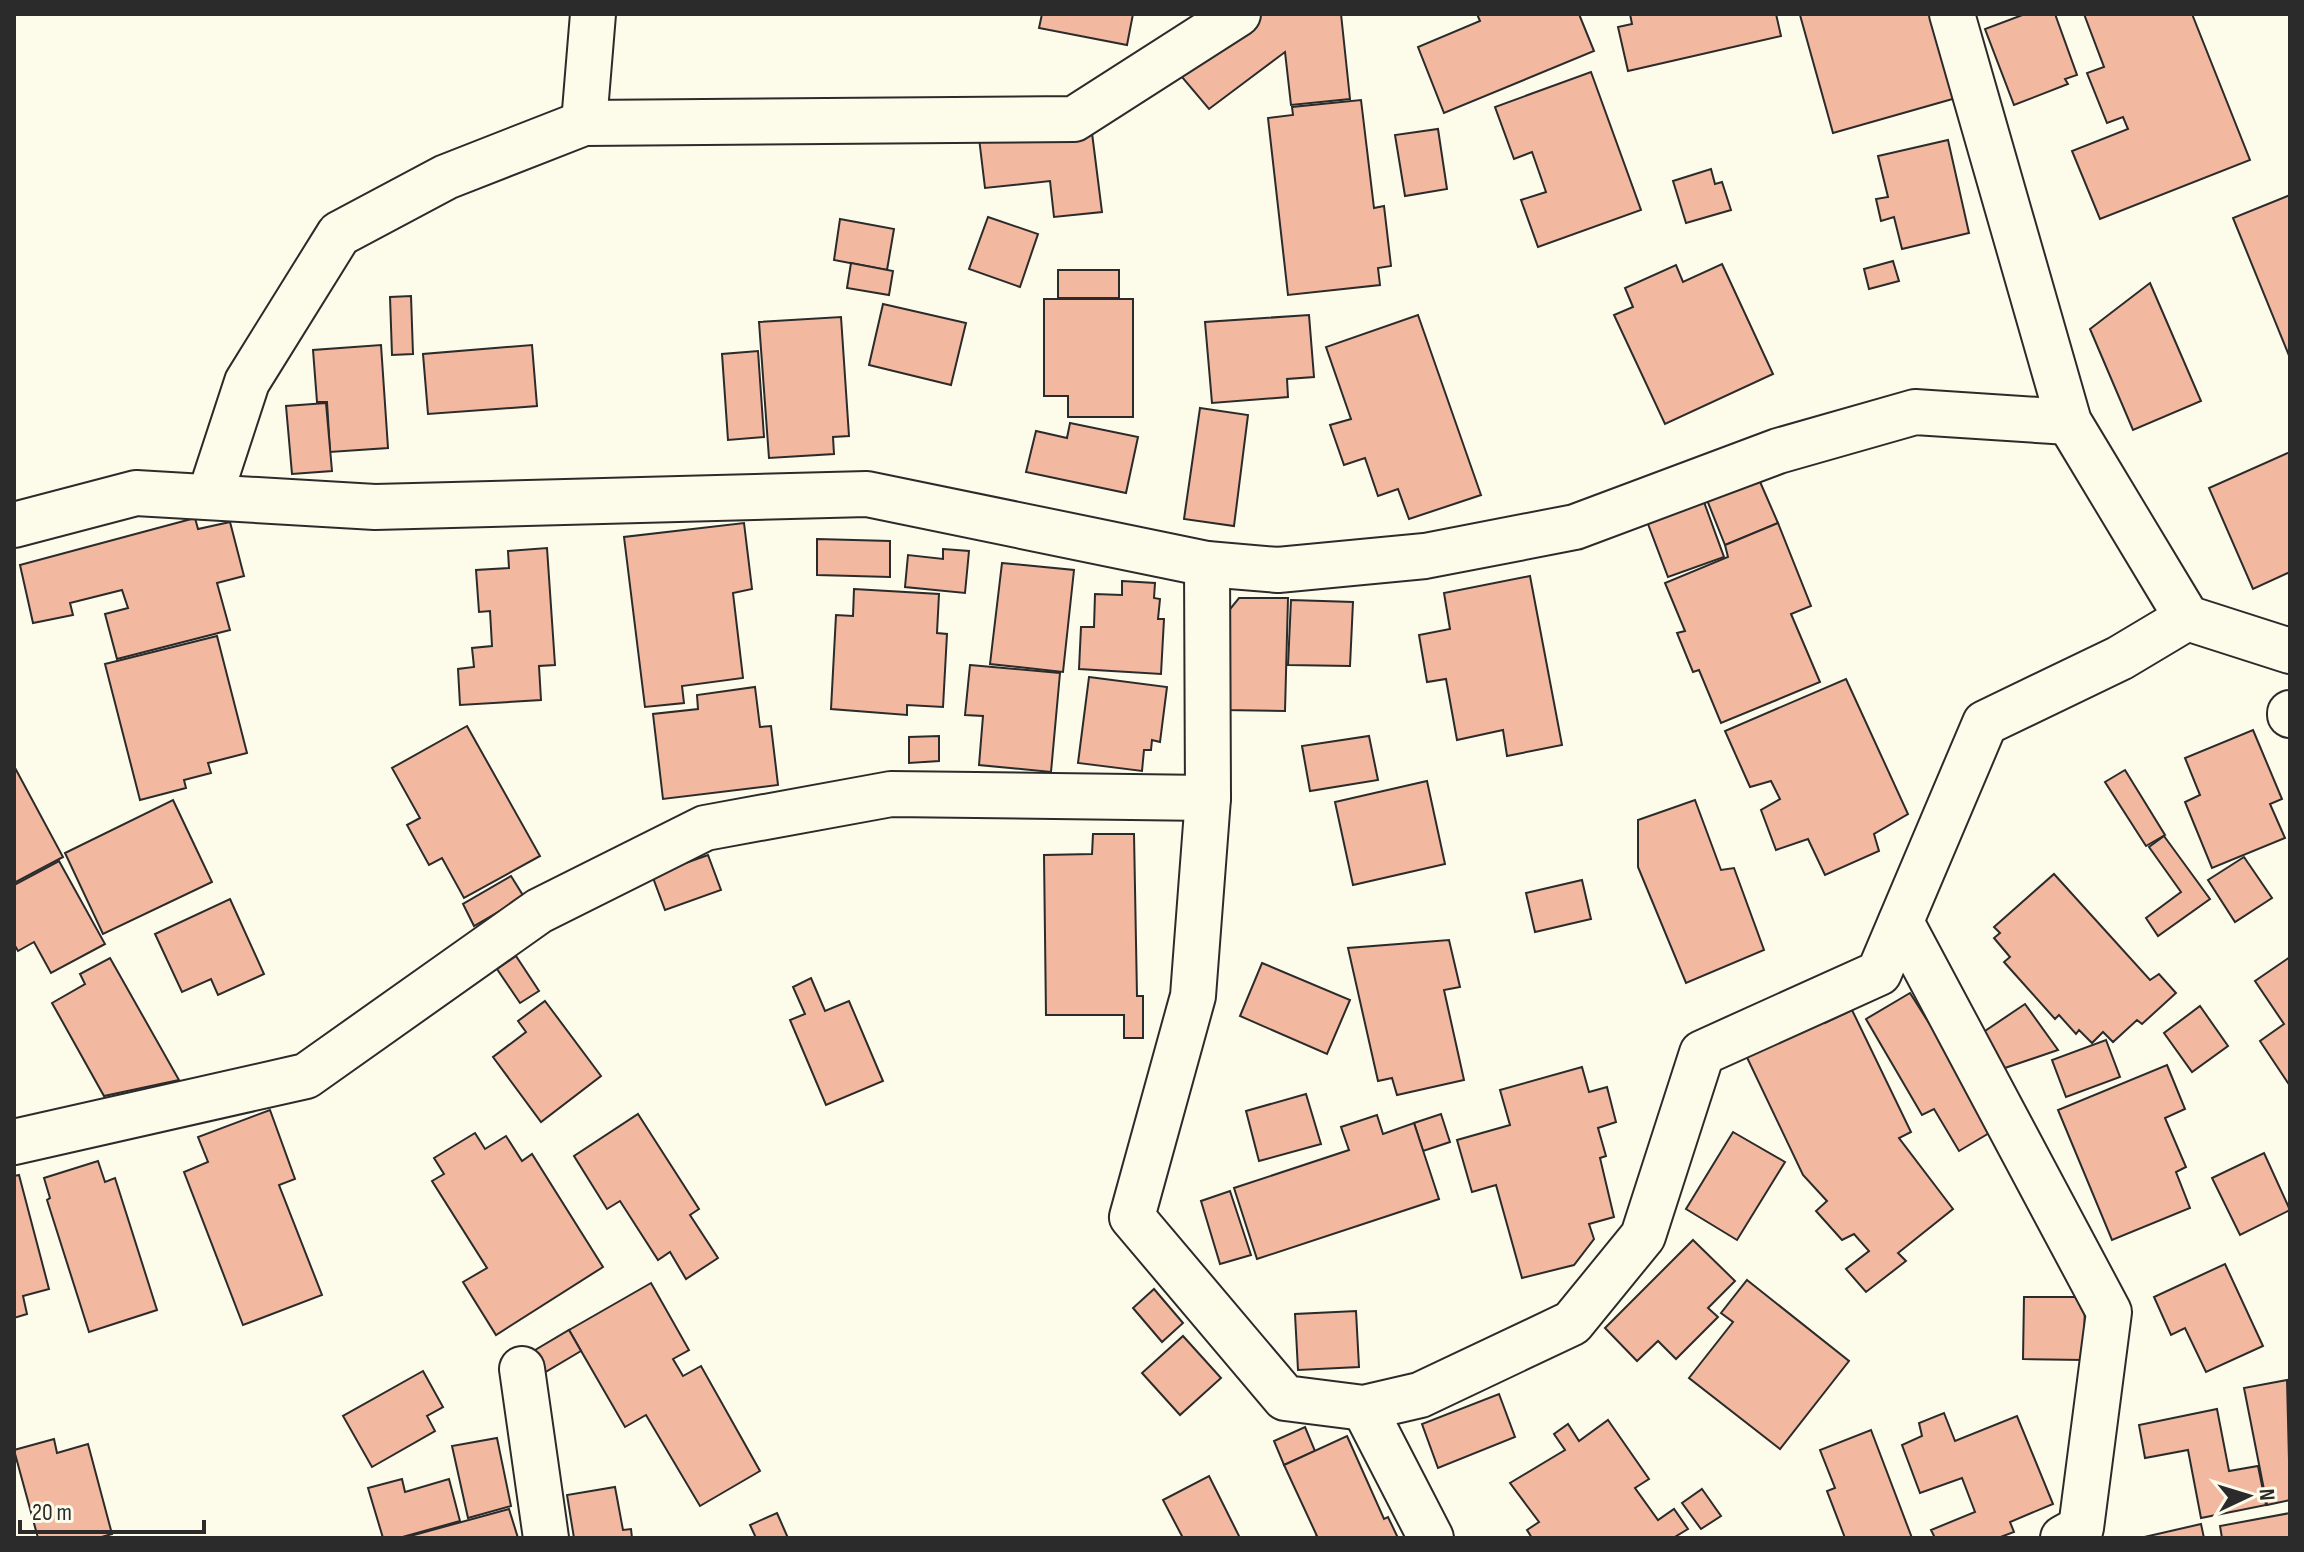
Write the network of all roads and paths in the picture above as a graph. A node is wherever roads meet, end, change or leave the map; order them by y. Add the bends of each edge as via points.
1 (593, 14) edge
2 (1238, 14) edge
3 (1952, 14) edge
4 (584, 123) junction
5 (2069, 422) junction
6 (210, 495) junction
7 (14, 525) edge
8 (1207, 564) junction
9 (2187, 618) junction
10 (2290, 651) edge
11 (1208, 798) junction
12 (1901, 922) junction
13 (14, 1142) edge
14 (522, 1369) dead end
15 (1364, 1408) junction
16 (546, 1538) edge
17 (1431, 1538) edge
18 (2063, 1538) edge

1 - 4 street
2 - 4 street via 1074,119
3 - 5 street
4 - 6 street via 446,177 339,234 247,382
5 - 8 street via 1915,412 1778,451 1575,527 1425,556 1278,570
5 - 9 street
6 - 7 street via 136,493
6 - 8 street via 375,507 867,494
8 - 11 street
9 - 10 street
9 - 12 street via 2120,658 1985,723
11 - 13 street via 891,794 705,828 539,911 306,1076
11 - 15 street via 1193,996 1132,1217 1285,1398
12 - 15 street via 1879,973 1702,1053 1643,1236 1572,1323 1420,1395
12 - 18 street via 2109,1312 2081,1528
14 - 16 street
15 - 17 street

